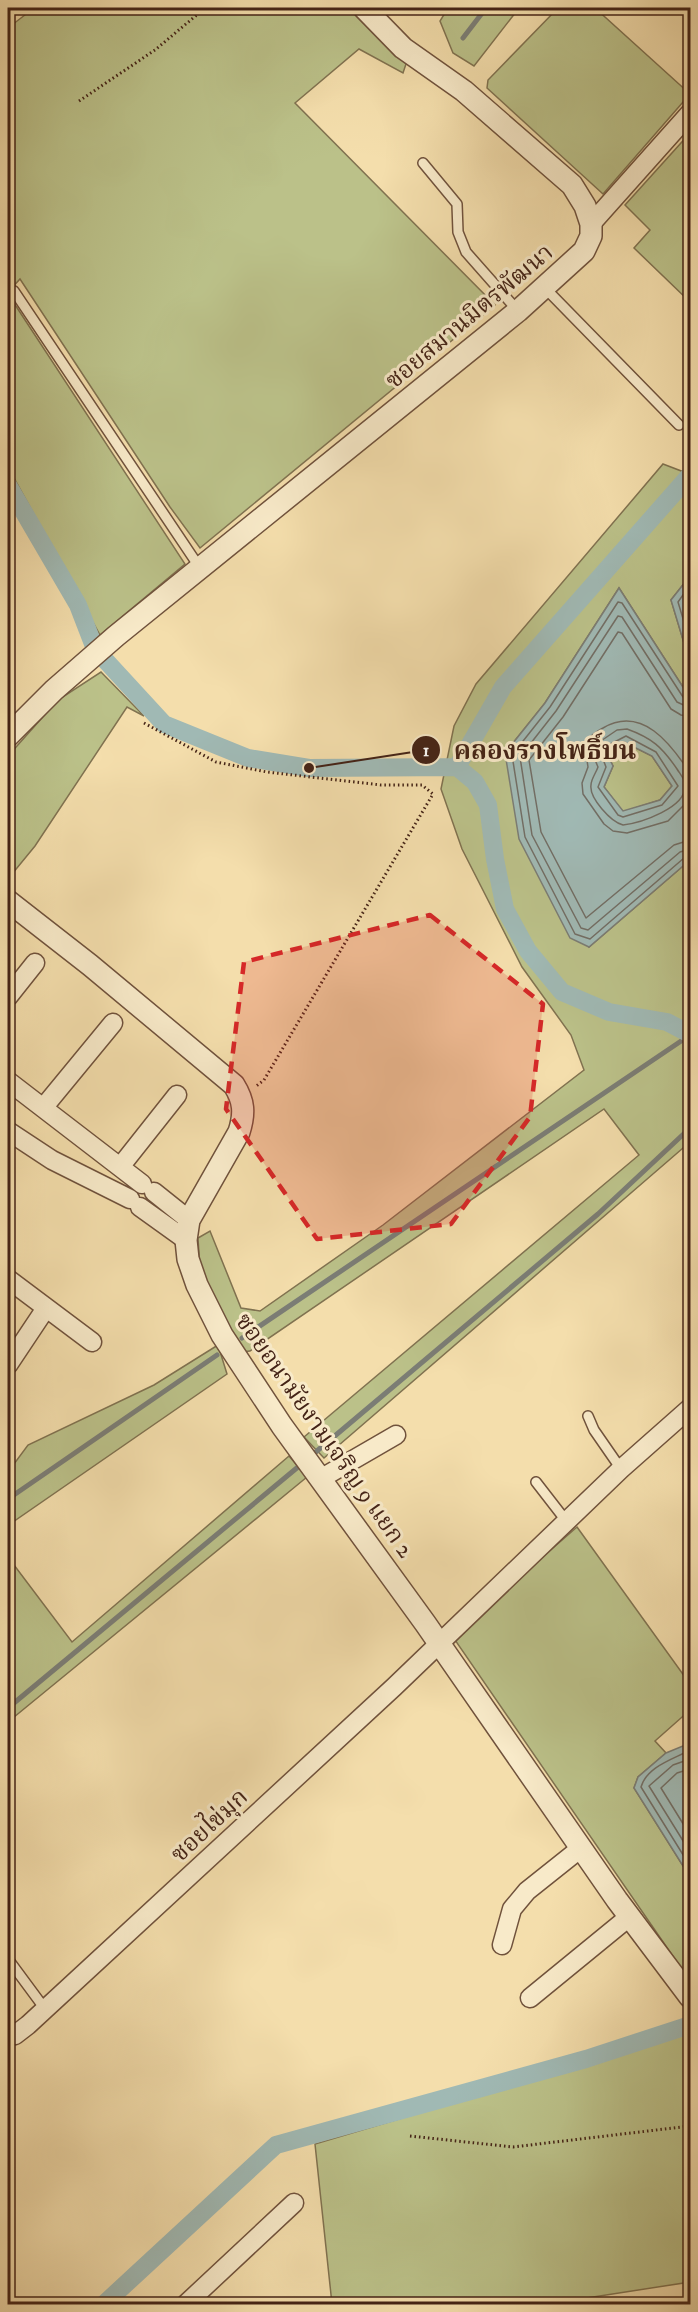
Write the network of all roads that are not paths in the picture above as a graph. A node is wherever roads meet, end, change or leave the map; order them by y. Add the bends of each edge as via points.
1 (364, 8) edge
2 (690, 113) edge
3 (423, 163) dead end
4 (591, 224) junction
5 (545, 288) junction
6 (14, 291) dead end
7 (518, 311) junction
8 (679, 425) dead end
9 (201, 569) junction
10 (8, 736) edge
11 (8, 901) edge
12 (35, 963) dead end
13 (8, 996) edge
14 (113, 1023) dead end
15 (8, 1081) edge
16 (177, 1095) dead end
17 (43, 1108) junction
18 (8, 1131) edge
19 (137, 1180) junction
20 (130, 1200) junction
21 (188, 1230) junction
22 (8, 1279) edge
23 (46, 1308) junction
24 (92, 1342) dead end
25 (8, 1365) edge
26 (690, 1408) edge
27 (588, 1416) dead end
28 (396, 1435) dead end
29 (309, 1463) junction
30 (621, 1469) junction
31 (536, 1482) dead end
32 (567, 1522) junction
33 (438, 1642) junction
34 (581, 1848) junction
35 (629, 1917) junction
36 (502, 1945) dead end
37 (8, 1959) edge
38 (690, 1997) edge
39 (530, 1998) dead end
40 (45, 2009) junction
41 (8, 2036) edge
42 (294, 2203) dead end
43 (186, 2304) edge

1 - 4 street via 403,48 464,91 572,185
2 - 4 street
3 - 7 lane via 454,197 460,242 466,252
4 - 5 street, ซอยสมานมิตรพัฒนา via 585,250
5 - 7 street, ซอยสมานมิตรพัฒนา
5 - 8 lane
6 - 9 lane
7 - 9 street, ซอยสมานมิตรพัฒนา
9 - 10 street, ซอยสมานมิตรพัฒนา via 116,636
11 - 21 street via 214,1067 242,1097 244,1116 239,1132
12 - 13 street
14 - 17 street
15 - 17 street
16 - 19 street
17 - 19 street
18 - 20 street via 52,1160
19 - 20 street
19 - 21 street
20 - 21 street
21 - 29 street, ซอยอนามัยงามเจริญ 9 แยก 2 via 188,1259 222,1335
22 - 23 street
23 - 24 street
23 - 25 street
26 - 30 street, ซอยไข่มุก
27 - 30 lane
28 - 29 street
29 - 33 street, ซอยอนามัยงามเจริญ 9 แยก 2
30 - 32 street, ซอยไข่มุก
31 - 32 lane
32 - 33 street, ซอยไข่มุก
33 - 34 street, ซอยอนามัยงามเจริญ 9 แยก 2
33 - 40 street, ซอยไข่มุก via 394,1688
34 - 35 street, ซอยอนามัยงามเจริญ 9 แยก 2
34 - 36 street via 527,1891 512,1909
35 - 38 street, ซอยอนามัยงามเจริญ 9 แยก 2
35 - 39 street
37 - 40 lane
40 - 41 street, ซอยไข่มุก via 15,2035
42 - 43 street

